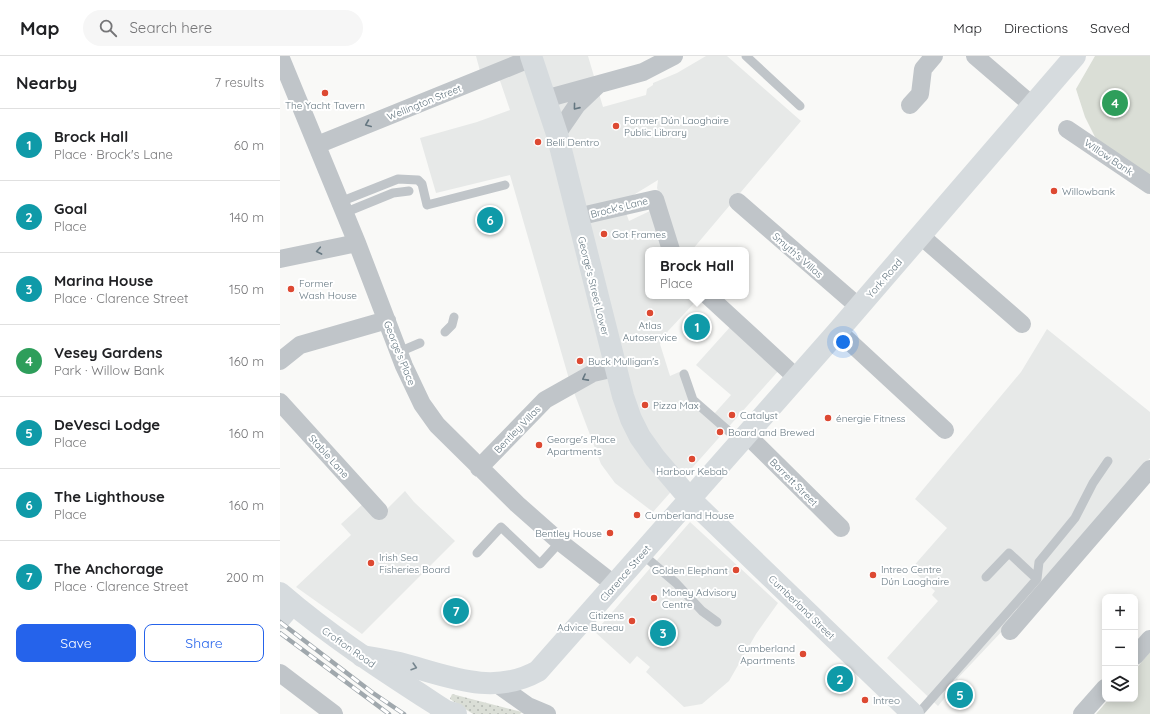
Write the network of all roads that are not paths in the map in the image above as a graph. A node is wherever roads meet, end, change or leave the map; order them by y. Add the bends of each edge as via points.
1 (674, 56) edge
2 (934, 56) edge
3 (975, 56) edge
4 (1075, 56) edge
5 (531, 57) edge
6 (281, 58) edge
7 (751, 58) edge
8 (600, 83) junction
9 (545, 99) junction
10 (910, 105) dead end
11 (1032, 105) junction
12 (800, 106) dead end
13 (1067, 129) dead end
14 (557, 134) junction
15 (317, 145) junction
16 (505, 185) dead end
17 (1150, 185) edge
18 (409, 192) dead end
19 (743, 198) dead end
20 (342, 208) junction
21 (577, 217) junction
22 (921, 236) junction
23 (357, 244) junction
24 (670, 247) edge
25 (280, 259) edge
26 (711, 299) edge
27 (862, 303) junction
28 (454, 317) dead end
29 (387, 320) junction
30 (1022, 324) dead end
31 (838, 331) junction
32 (445, 332) dead end
33 (420, 343) dead end
34 (399, 352) junction
35 (280, 361) edge
36 (615, 368) junction
37 (684, 374) dead end
38 (797, 378) junction
39 (280, 402) edge
40 (945, 430) dead end
41 (744, 439) junction
42 (1108, 461) dead end
43 (479, 468) junction
44 (1150, 469) edge
45 (690, 499) junction
46 (379, 511) dead end
47 (841, 528) dead end
48 (560, 542) junction
49 (478, 553) dead end
50 (642, 554) junction
51 (986, 577) dead end
52 (1037, 579) junction
53 (615, 585) junction
54 (284, 606) edge
55 (717, 622) dead end
56 (1010, 631) dead end
57 (1150, 639) edge
58 (1138, 653) edge
59 (362, 656) junction
60 (280, 673) edge
61 (454, 679) junction
62 (497, 684) junction
63 (1102, 691) edge
64 (422, 695) junction
65 (334, 714) edge
66 (456, 714) edge
67 (547, 714) edge
68 (913, 714) edge
69 (918, 714) edge
70 (1082, 714) edge

1 - 8 street via 643,72
2 - 10 street via 923,69 920,94
3 - 11 street
4 - 11 main road, York Road
5 - 9 main road, George's Street Lower
5 -> 15 street, Wellington Street
6 - 15 street, George's Place
7 - 12 lane
8 - 9 street
8 -> 14 street via 577,105
9 - 14 main road, George's Street Lower
11 - 22 main road, York Road
13 - 17 street, Willow Bank
14 - 21 main road, George's Street Lower
15 - 20 street, George's Place
16 - 20 lane via 427,205 422,184 418,180 398,179
18 - 20 lane via 393,193
19 - 27 street, Smyth's Villas
20 - 23 street, George's Place
21 - 24 street, Brock's Lane via 655,199
21 - 36 main road, George's Street Lower
22 - 27 main road, York Road
22 - 30 street
23 -> 25 street
23 - 29 street, George's Place
26 - 38 street
27 - 31 main road, York Road
28 - 32 lane via 452,325
29 - 34 street, George's Place
29 - 35 street via 300,345
31 - 38 main road, York Road
31 - 40 street
33 - 34 lane
34 - 43 street, George's Place via 426,409 437,425
36 -> 43 street, Bentley Villas via 593,373 545,400
36 - 45 main road, George's Street Lower via 631,419 640,437
37 - 41 lane via 693,400
38 - 41 main road, York Road
39 - 46 street, Stable Lane
41 - 45 main road, York Road
41 - 47 street, Barrett Street
42 - 52 lane via 1075,518 1039,562
43 - 48 street, George's Place
44 - 56 street
45 - 50 main road, Clarence Street
45 - 68 main road, Cumberland Street
48 - 49 lane via 540,564 501,527
48 - 53 street, George's Place
50 - 53 main road, Clarence Street
50 - 55 lane
51 - 52 lane via 1009,553
52 - 69 lane
53 - 62 main road, Clarence Street via 538,671 526,678
54 - 59 main road, Crofton Road
57 - 58 street
59 -> 61 main road, Clarence Street via 397,662
59 - 64 main road, Crofton Road
60 - 65 street
61 - 62 main road, Clarence Street
61 - 64 main road
62 - 67 street via 528,706
63 - 70 street
64 - 66 main road, Crofton Road via 446,711

